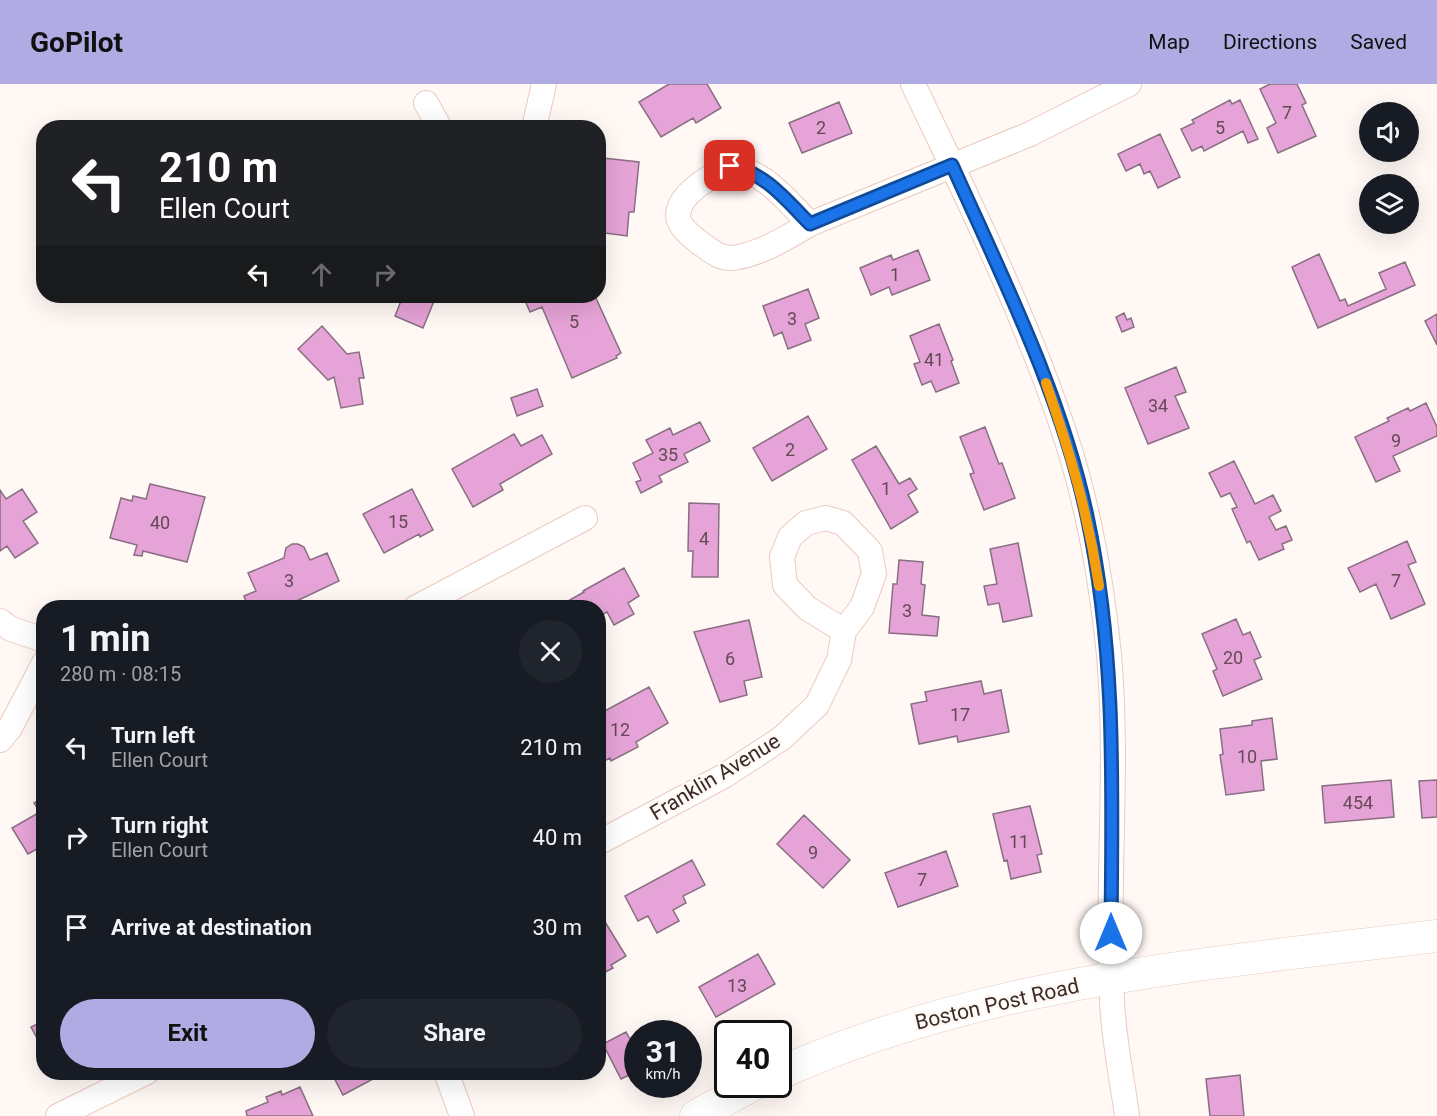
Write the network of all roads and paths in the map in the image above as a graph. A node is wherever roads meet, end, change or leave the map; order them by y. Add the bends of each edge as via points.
1 (544, 84) edge
2 (913, 84) edge
3 (1129, 84) edge
4 (426, 103) dead end
5 (436, 120) edge
6 (536, 120) edge
7 (952, 165) junction
8 (810, 224) junction
9 (585, 518) dead end
10 (430, 600) edge
11 (0, 621) edge
12 (844, 631) junction
13 (36, 637) edge
14 (36, 678) edge
15 (0, 740) edge
16 (606, 839) edge
17 (1437, 936) edge
18 (1111, 978) junction
19 (792, 1068) edge
20 (131, 1080) edge
21 (449, 1080) edge
22 (729, 1098) edge
23 (58, 1116) edge
24 (462, 1116) edge
25 (696, 1116) edge
26 (1127, 1116) edge

1 - 6 street
2 - 7 street
3 - 7 street via 1030,134
4 - 5 street
7 - 8 street
7 - 18 street via 1040,369 1068,444 1087,517 1108,653 1112,707
8 - 8 street via 771,185 746,168 730,166 701,182 684,200 678,214 692,237 716,255 732,258 768,248
9 - 10 street
11 - 13 street
12 - 12 street, Franklin Avenue via 862,607 874,574 870,551 843,523 826,518 806,523 790,537 782,557 785,585 807,608
12 - 16 street, Franklin Avenue via 839,660 817,705 782,738 724,776
14 - 15 street
17 - 18 main road, Boston Post Road
18 - 19 main road, Boston Post Road via 920,1022
18 - 26 street
20 - 23 street
21 - 24 street
22 - 25 main road

